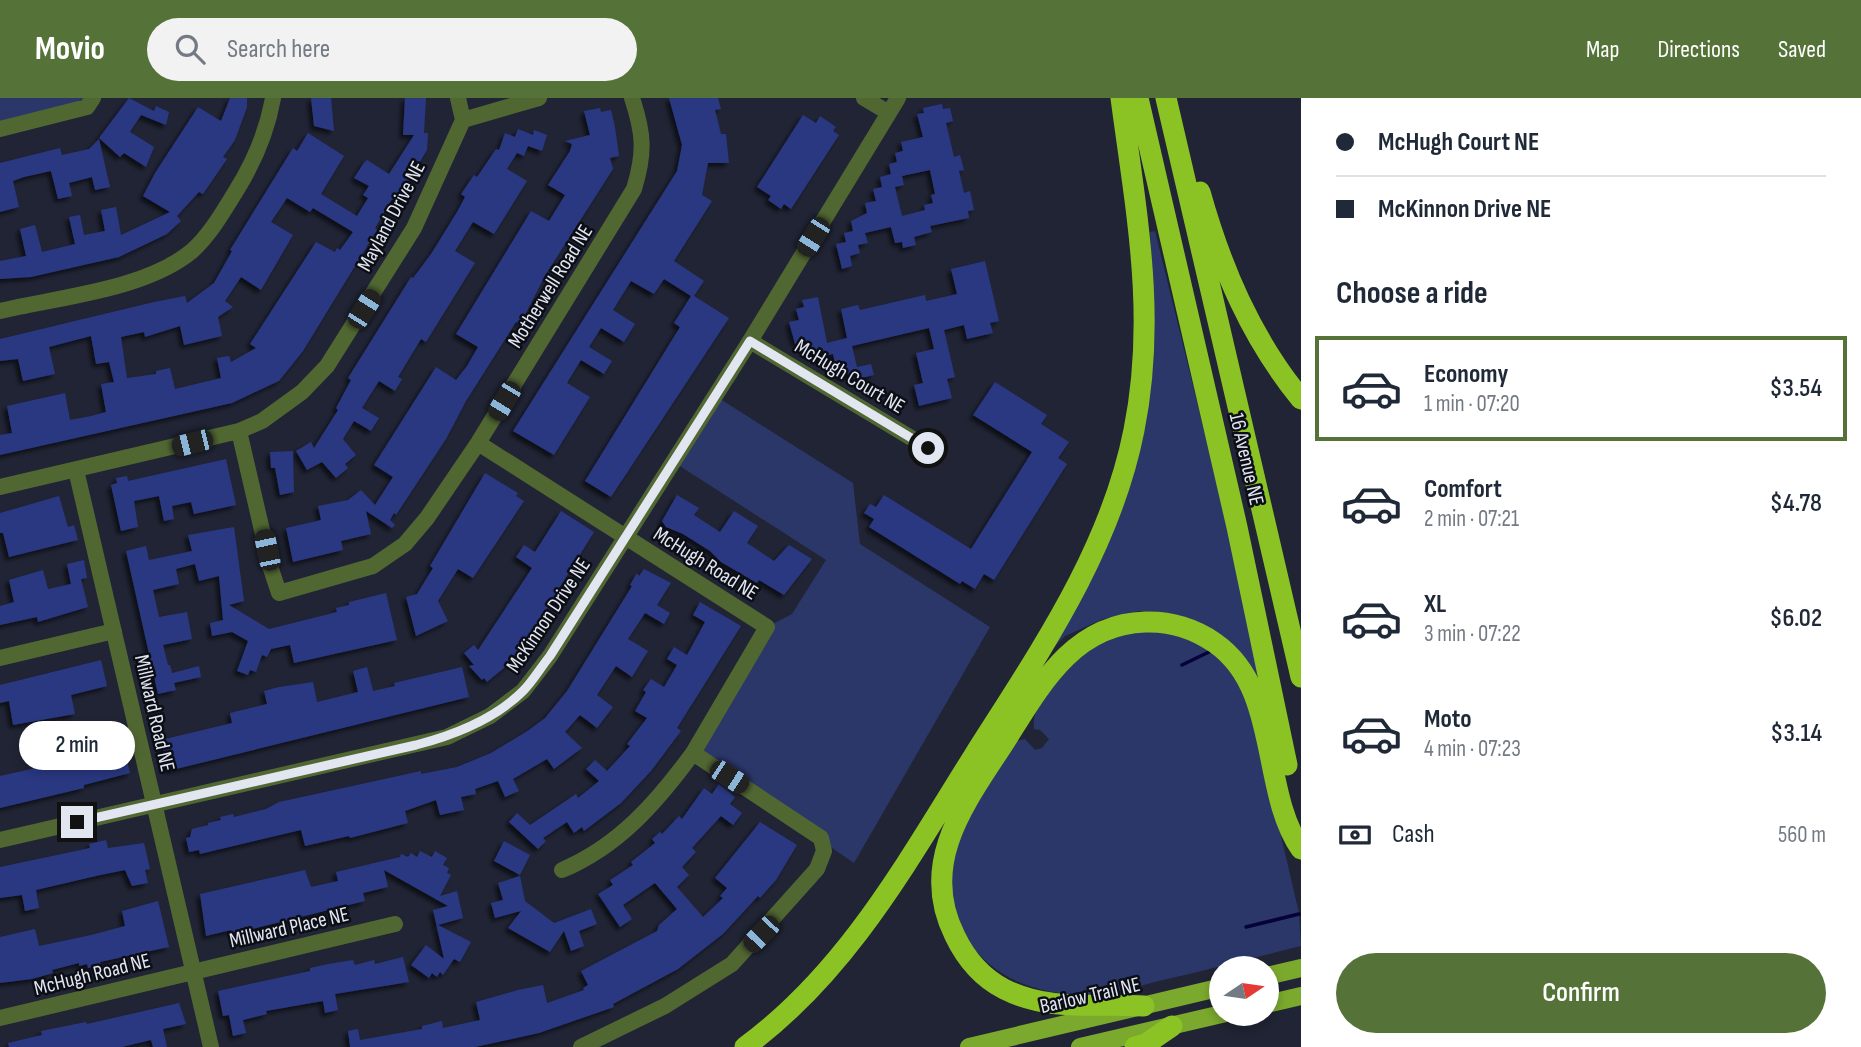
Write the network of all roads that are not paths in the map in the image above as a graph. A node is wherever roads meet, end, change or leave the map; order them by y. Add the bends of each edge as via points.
1 (93, 98) edge
2 (272, 98) edge
3 (458, 98) edge
4 (540, 98) edge
5 (632, 98) edge
6 (864, 98) edge
7 (898, 98) edge
8 (1121, 98) edge
9 (1138, 98) edge
10 (1167, 98) edge
11 (889, 113) junction
12 (463, 120) junction
13 (0, 129) edge
14 (0, 311) edge
15 (750, 341) junction
16 (1301, 399) edge
17 (239, 431) junction
18 (478, 443) junction
19 (928, 448) dead end
20 (76, 471) junction
21 (0, 487) edge
22 (625, 537) junction
23 (114, 631) junction
24 (0, 658) edge
25 (1301, 677) edge
26 (693, 753) junction
27 (154, 804) junction
28 (1301, 832) edge
29 (0, 840) edge
30 (1301, 849) edge
31 (562, 870) dead end
32 (395, 925) dead end
33 (1301, 968) edge
34 (194, 971) junction
35 (1279, 973) edge
36 (1209, 990) edge
37 (1301, 996) edge
38 (1279, 1001) edge
39 (1144, 1006) junction
40 (0, 1017) edge
41 (1209, 1017) edge
42 (1172, 1026) junction
43 (211, 1047) edge
44 (581, 1047) edge
45 (745, 1047) edge
46 (969, 1047) edge
47 (1080, 1047) edge
48 (1135, 1047) edge

1 - 13 street via 87,107
2 - 14 street via 268,126 249,170 216,223 192,251 140,279
3 - 12 street
4 - 12 street
5 - 18 street, Motherwell Road NE via 642,128 643,160 634,189
6 - 11 street
7 - 11 street, McKinnon Drive NE
8 - 45 highway via 1141,233 1144,336 1134,431 1109,515 1051,632 881,903 818,984
9 - 28 highway, 16 Avenue NE via 1234,514
10 - 16 highway via 1235,293 1257,337
10 - 25 highway, 16 Avenue NE
11 - 15 street, McKinnon Drive NE
12 - 17 street, Mayland Drive NE via 414,228 327,366 302,392 262,421
15 - 19 street, McHugh Court NE
15 - 22 street, McKinnon Drive NE
17 - 18 street, Motherwell Road NE via 279,593 373,566 405,544
17 - 20 street, Mayland Drive NE
18 - 22 street, McHugh Road NE
20 - 21 street, Mayland Drive NE
20 - 23 street, Millward Road NE
22 - 26 street, McHugh Road NE via 767,627
22 - 27 street, McKinnon Drive NE via 537,673 523,691 490,716 447,737
23 - 24 street
23 - 27 street, Millward Road NE
26 - 31 street via 645,813 589,859
26 - 44 street via 821,838 824,851 817,869 732,964 665,1006
27 - 29 street, McKinnon Drive NE
27 - 34 street, Millward Road NE
30 - 39 highway via 1289,832 1249,685 1216,643 1180,626 1136,622 1101,631 1061,660 1038,688 951,828 941,871 945,913 966,957 1006,990 1061,1006
32 - 34 street, Millward Place NE
33 - 35 main road
34 - 40 street, McHugh Road NE
34 - 43 street, Millward Road NE
36 - 39 main road, Barlow Trail NE
37 - 38 main road
39 - 46 main road, Barlow Trail NE
41 - 42 main road
42 - 47 main road
42 - 48 highway

